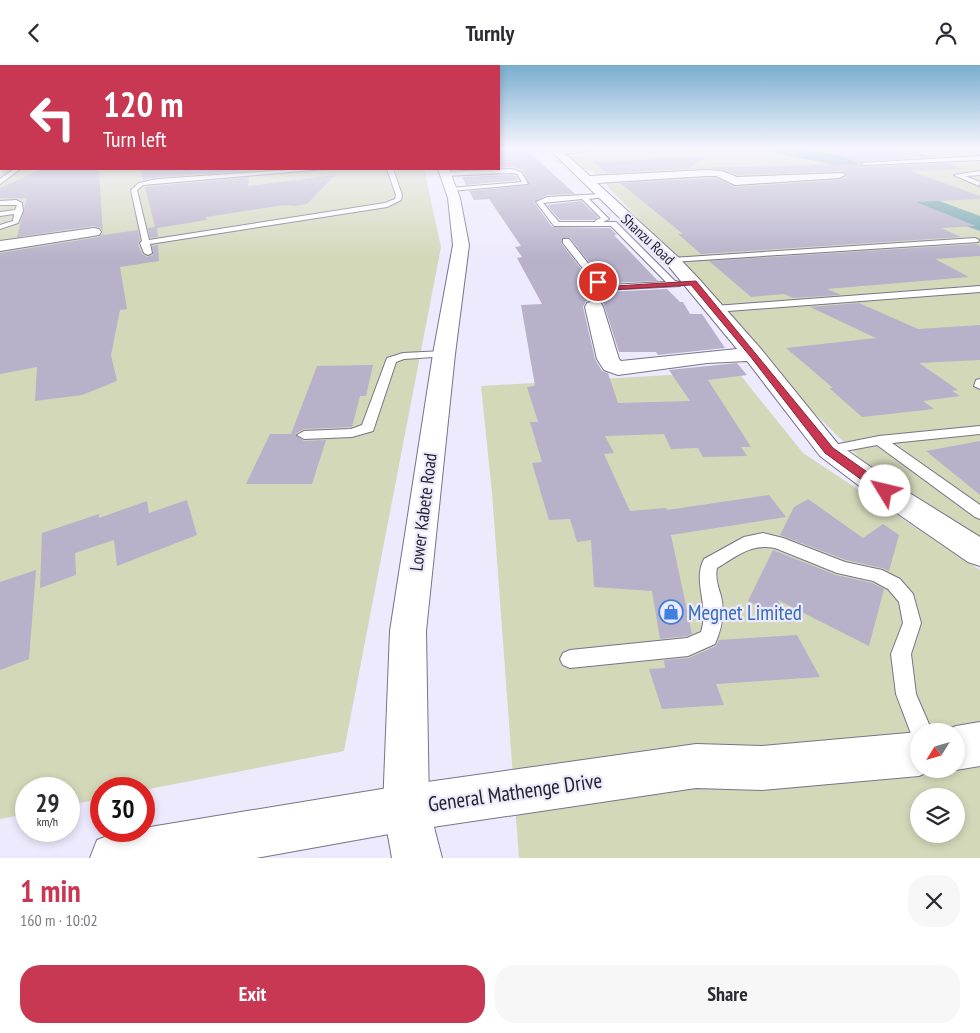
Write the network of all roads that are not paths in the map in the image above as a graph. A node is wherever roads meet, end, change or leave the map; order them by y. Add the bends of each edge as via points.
1 (140, 185) edge
2 (396, 185) edge
3 (448, 185) edge
4 (586, 185) edge
5 (631, 185) edge
6 (591, 191) junction
7 (0, 203) edge
8 (20, 211) junction
9 (0, 214) edge
10 (568, 224) junction
11 (0, 227) edge
12 (94, 232) dead end
13 (975, 240) dead end
14 (566, 241) dead end
15 (144, 243) junction
16 (0, 246) edge
17 (148, 253) dead end
18 (672, 260) junction
19 (683, 283) junction
20 (980, 289) edge
21 (594, 307) dead end
22 (715, 309) junction
23 (444, 354) junction
24 (753, 354) junction
25 (980, 430) edge
26 (304, 435) dead end
27 (879, 440) junction
28 (829, 450) junction
29 (980, 513) edge
30 (980, 553) edge
31 (570, 659) dead end
32 (918, 723) edge
33 (980, 744) edge
34 (965, 746) edge
35 (910, 755) edge
36 (406, 808) junction
37 (115, 858) edge
38 (417, 858) edge

1 - 15 lane via 134,190
2 - 15 lane via 398,200 387,205
3 - 23 street, Lower Kabete Road via 461,245
4 - 6 street, Shanzu Road
5 - 6 street
6 - 10 lane via 606,219
6 - 10 lane via 540,202 555,224
6 - 18 street, Shanzu Road
7 - 8 lane via 18,202
8 - 9 lane
8 - 11 lane via 16,222
10 - 19 lane via 613,224
12 - 16 street
13 - 18 lane
14 - 19 lane via 598,282 607,288
15 - 17 lane
18 - 19 street, Shanzu Road
19 - 22 street, Shanzu Road
20 - 22 lane
21 - 24 street via 608,359 618,368
22 - 24 street, Shanzu Road
23 - 26 lane via 391,359 368,428 352,433
23 - 36 street, Lower Kabete Road via 408,631
24 - 28 street, Shanzu Road
25 - 27 lane
27 - 28 lane
27 - 29 lane
28 - 30 street, Shanzu Road
31 - 32 lane via 688,647 708,638 713,625 714,604 706,575 710,564 750,541 763,539 843,568 876,575 894,584 907,599 912,623 900,654 906,694
33 - 34 street
35 - 36 street, General Mathenge Drive via 762,768 696,766
36 - 37 street, General Mathenge Drive
36 - 38 street, Lower Kabete Road

